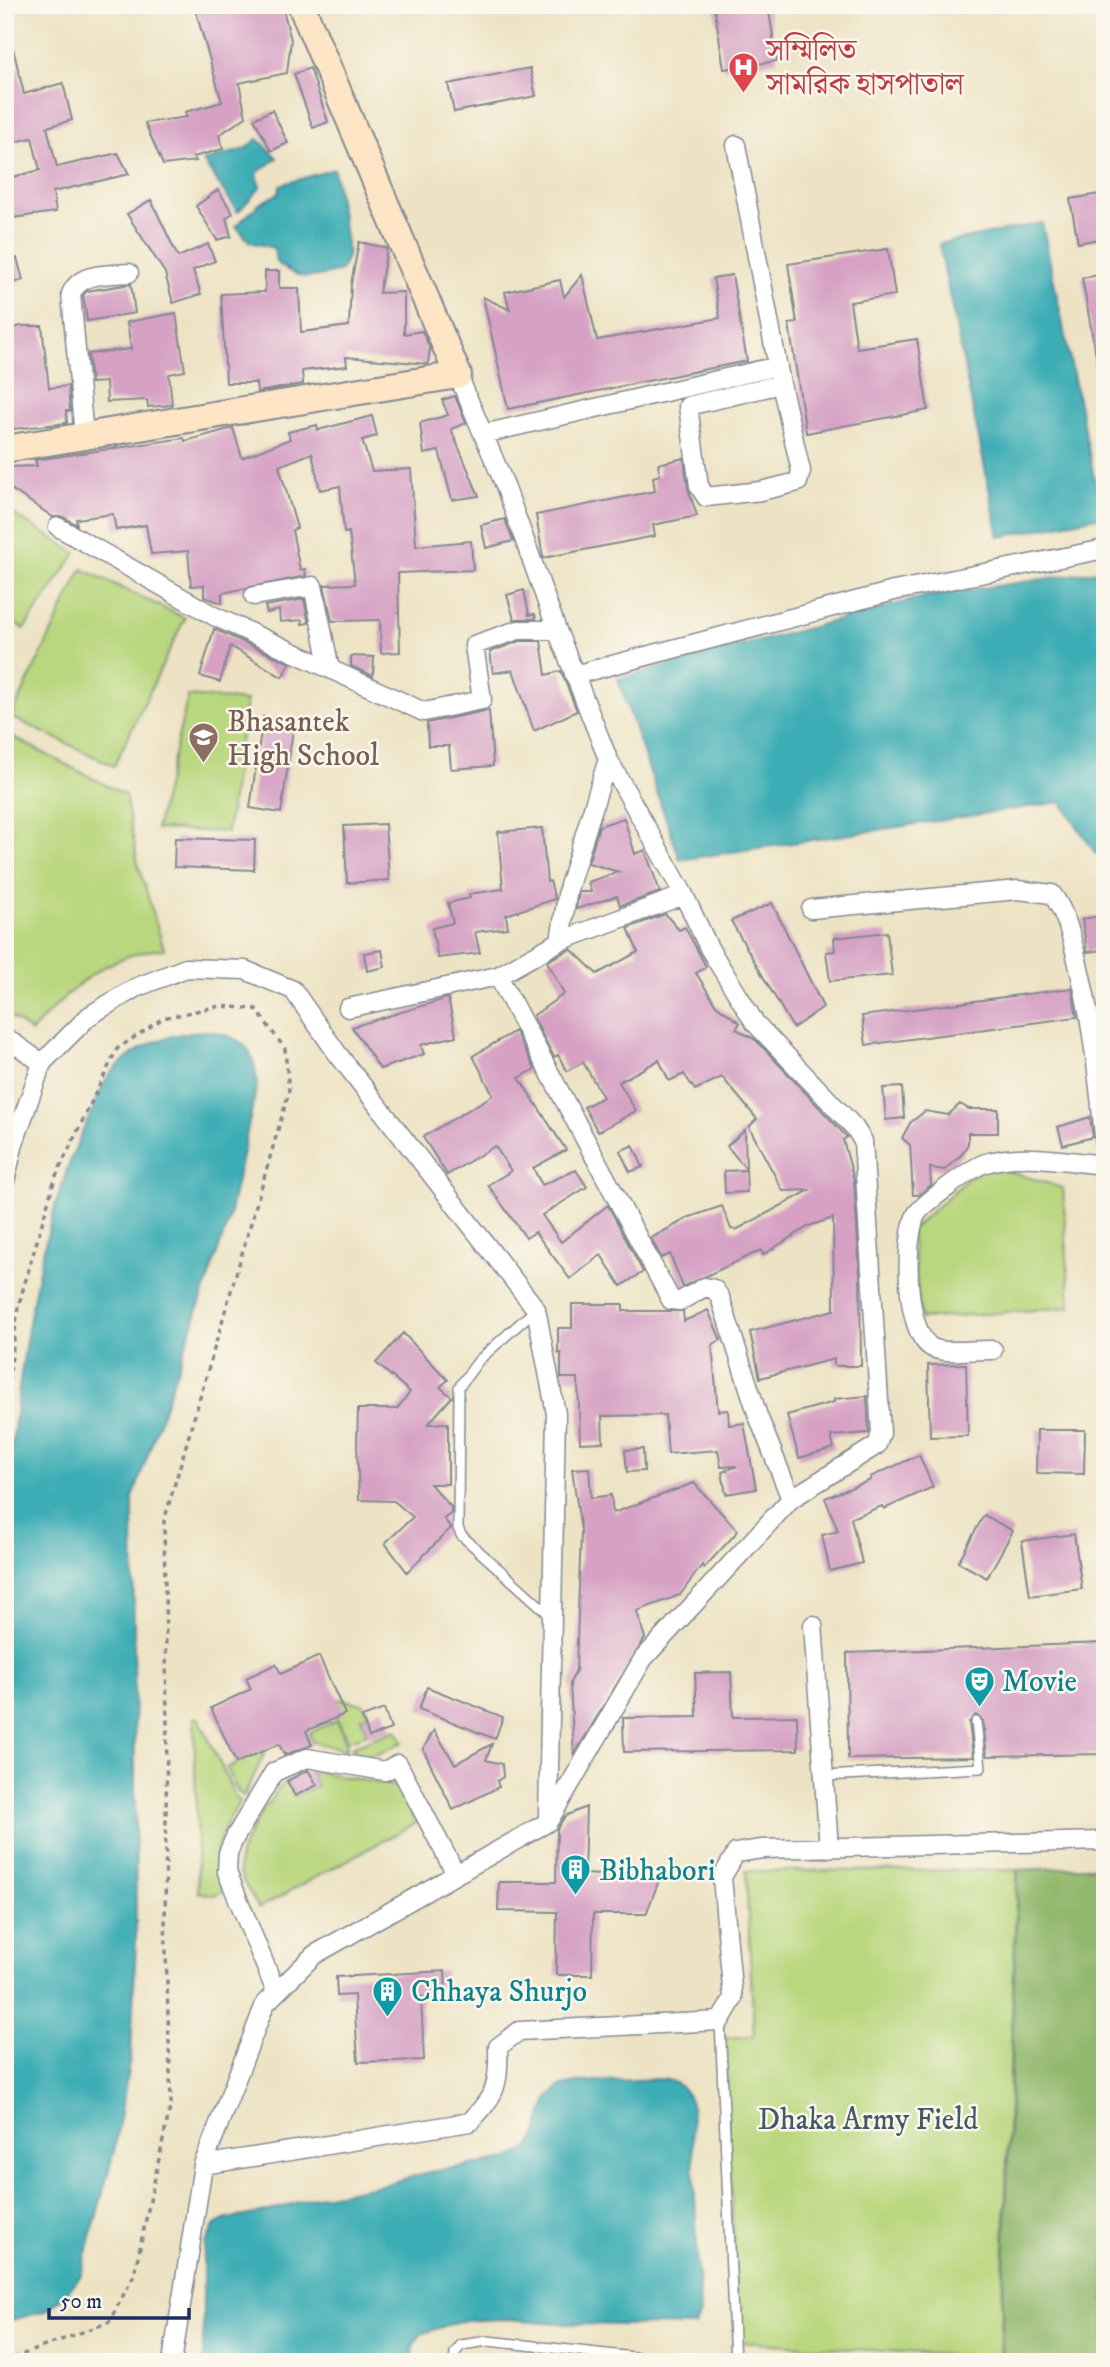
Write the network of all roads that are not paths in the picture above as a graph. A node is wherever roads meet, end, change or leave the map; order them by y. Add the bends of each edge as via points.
1 (301, 5) edge
2 (736, 145) dead end
3 (129, 272) dead end
4 (778, 366) junction
5 (458, 375) junction
6 (781, 384) junction
7 (483, 434) junction
8 (83, 437) junction
9 (5, 449) edge
10 (58, 527) dead end
11 (1105, 549) edge
12 (254, 596) dead end
13 (556, 630) junction
14 (330, 669) junction
15 (574, 675) junction
16 (608, 759) junction
17 (684, 895) junction
18 (811, 909) dead end
19 (560, 941) junction
20 (498, 976) junction
21 (348, 1008) dead end
22 (5, 1037) edge
23 (42, 1063) junction
24 (1105, 1146) edge
25 (1105, 1164) edge
26 (5, 1181) edge
27 (536, 1309) junction
28 (993, 1350) dead end
29 (791, 1499) junction
30 (550, 1615) junction
31 (813, 1625) dead end
32 (976, 1722) dead end
33 (824, 1776) junction
34 (548, 1822) junction
35 (1105, 1841) edge
36 (829, 1847) junction
37 (456, 1874) junction
38 (276, 1992) junction
39 (720, 2021) junction
40 (203, 2165) junction
41 (172, 2362) edge
42 (454, 2362) edge
43 (679, 2362) edge
44 (735, 2362) edge

1 - 5 street
2 - 4 street
3 - 8 street via 83,278 71,294
4 - 6 street
4 - 7 street
5 - 7 street
5 - 8 street
6 - 6 street via 801,471 798,482 706,497 699,485 688,406
7 - 13 street
8 - 9 street
10 - 14 street via 214,616
11 - 15 street via 894,591
12 - 14 street via 313,586
13 - 14 street via 518,630 474,645 482,700 424,712
13 - 15 street
15 - 16 street
16 - 17 street
16 - 19 street via 568,889
17 - 19 street
17 - 29 street via 709,948 755,1023 863,1142 881,1433 877,1445
18 - 24 street via 1018,890 1052,894 1061,906 1092,1021
19 - 20 street
20 - 21 street
20 - 29 street via 671,1300 680,1301 705,1287 720,1297 758,1416
22 - 23 street
23 - 26 street
23 - 27 street via 89,1016 135,988 186,968 245,970 293,990
25 - 28 street via 999,1159 980,1164 918,1211 910,1229 909,1253 913,1321 919,1336 934,1349
27 - 30 street via 556,1413
27 - 30 lane via 479,1360 459,1387 458,1528
29 - 34 street via 643,1659
30 - 34 street
31 - 33 street
32 - 33 lane via 981,1768
33 - 36 street
34 - 37 street
35 - 36 street
36 - 39 street via 736,1853 722,1877 733,1999
37 - 38 street via 314,1955
37 - 38 street via 398,1764 385,1771 307,1758 274,1772 235,1837 227,1864
38 - 40 street via 265,2004
39 - 40 street via 519,2031 498,2047 499,2073 492,2098 470,2122
39 - 44 lane
40 - 41 street
42 - 43 lane via 461,2345 488,2341

